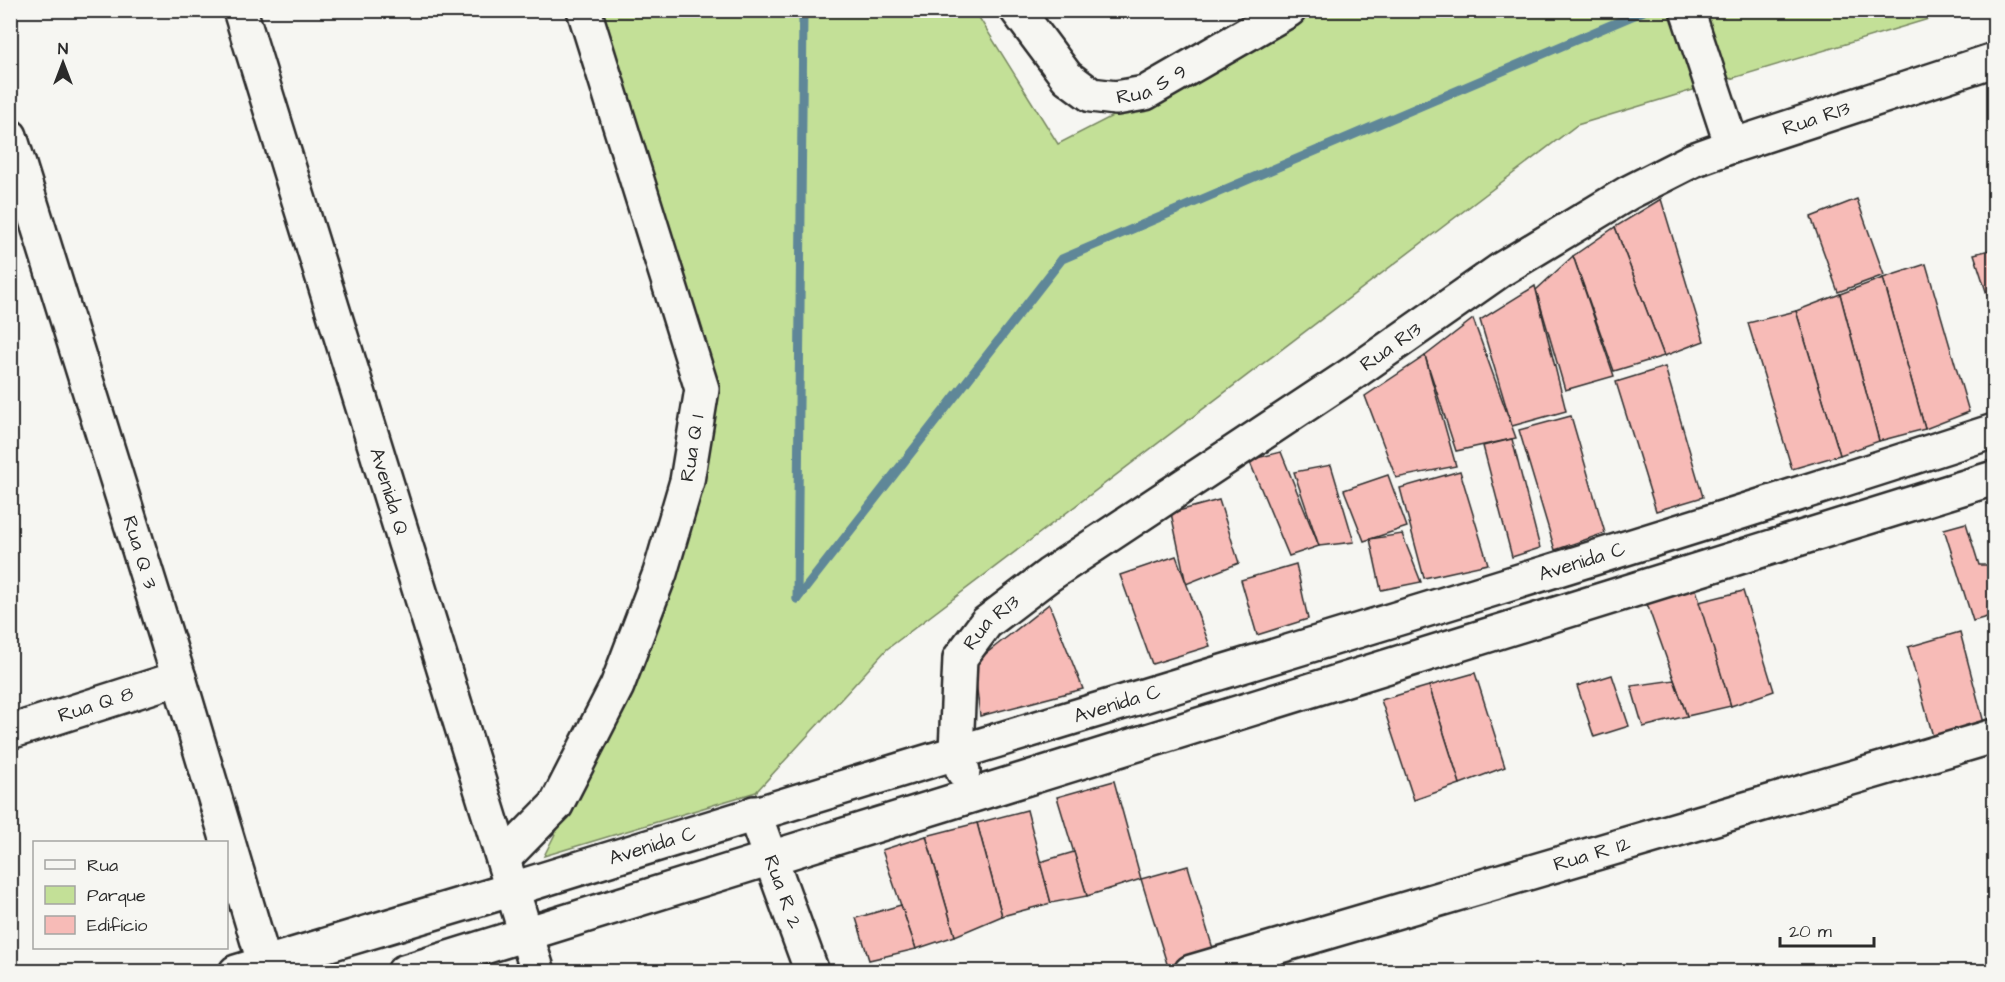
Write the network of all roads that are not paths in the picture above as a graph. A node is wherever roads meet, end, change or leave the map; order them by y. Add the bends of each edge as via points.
1 (240, 10) edge
2 (584, 10) edge
3 (1288, 10) edge
4 (1688, 13) edge
5 (1023, 19) edge
6 (1995, 60) edge
7 (10, 136) edge
8 (1732, 146) junction
9 (1995, 431) edge
10 (1995, 478) edge
11 (179, 678) junction
12 (10, 732) edge
13 (1995, 736) edge
14 (956, 751) junction
15 (971, 796) junction
16 (754, 813) junction
17 (222, 841) edge
18 (504, 858) junction
19 (773, 858) junction
20 (228, 863) edge
21 (513, 889) junction
22 (526, 934) junction
23 (256, 969) edge
24 (404, 972) edge
25 (538, 972) edge
26 (812, 972) edge
27 (1191, 972) edge

1 - 18 street, Avenida Q
2 - 18 street, Rua Q 1 via 702,389 687,481 660,573 617,686 556,805
3 - 5 street, Rua S 9 via 1145,93 1116,98 1091,95 1067,77
4 - 8 street
6 - 8 street, Rua R13
7 - 11 street, Rua Q 3
8 - 14 street, Rua R13 via 1628,193 1502,269 1049,575 986,623 960,658
9 - 14 street, Avenida C via 1803,494
10 - 15 street
11 - 12 street, Rua Q 8
11 - 17 street, Rua Q 3
13 - 27 street, Rua R 12
14 - 15 street, Rua R13
14 - 16 street, Avenida C
15 - 19 street
16 - 19 street, Rua R 2
16 - 21 street, Avenida C
18 - 21 street, Avenida Q
19 - 22 street
19 - 26 street, Rua R 2
20 - 23 street, Rua Q 3
21 - 22 street, Avenida Q
21 - 23 street, Avenida C
22 - 24 street
22 - 25 street, Avenida Q

